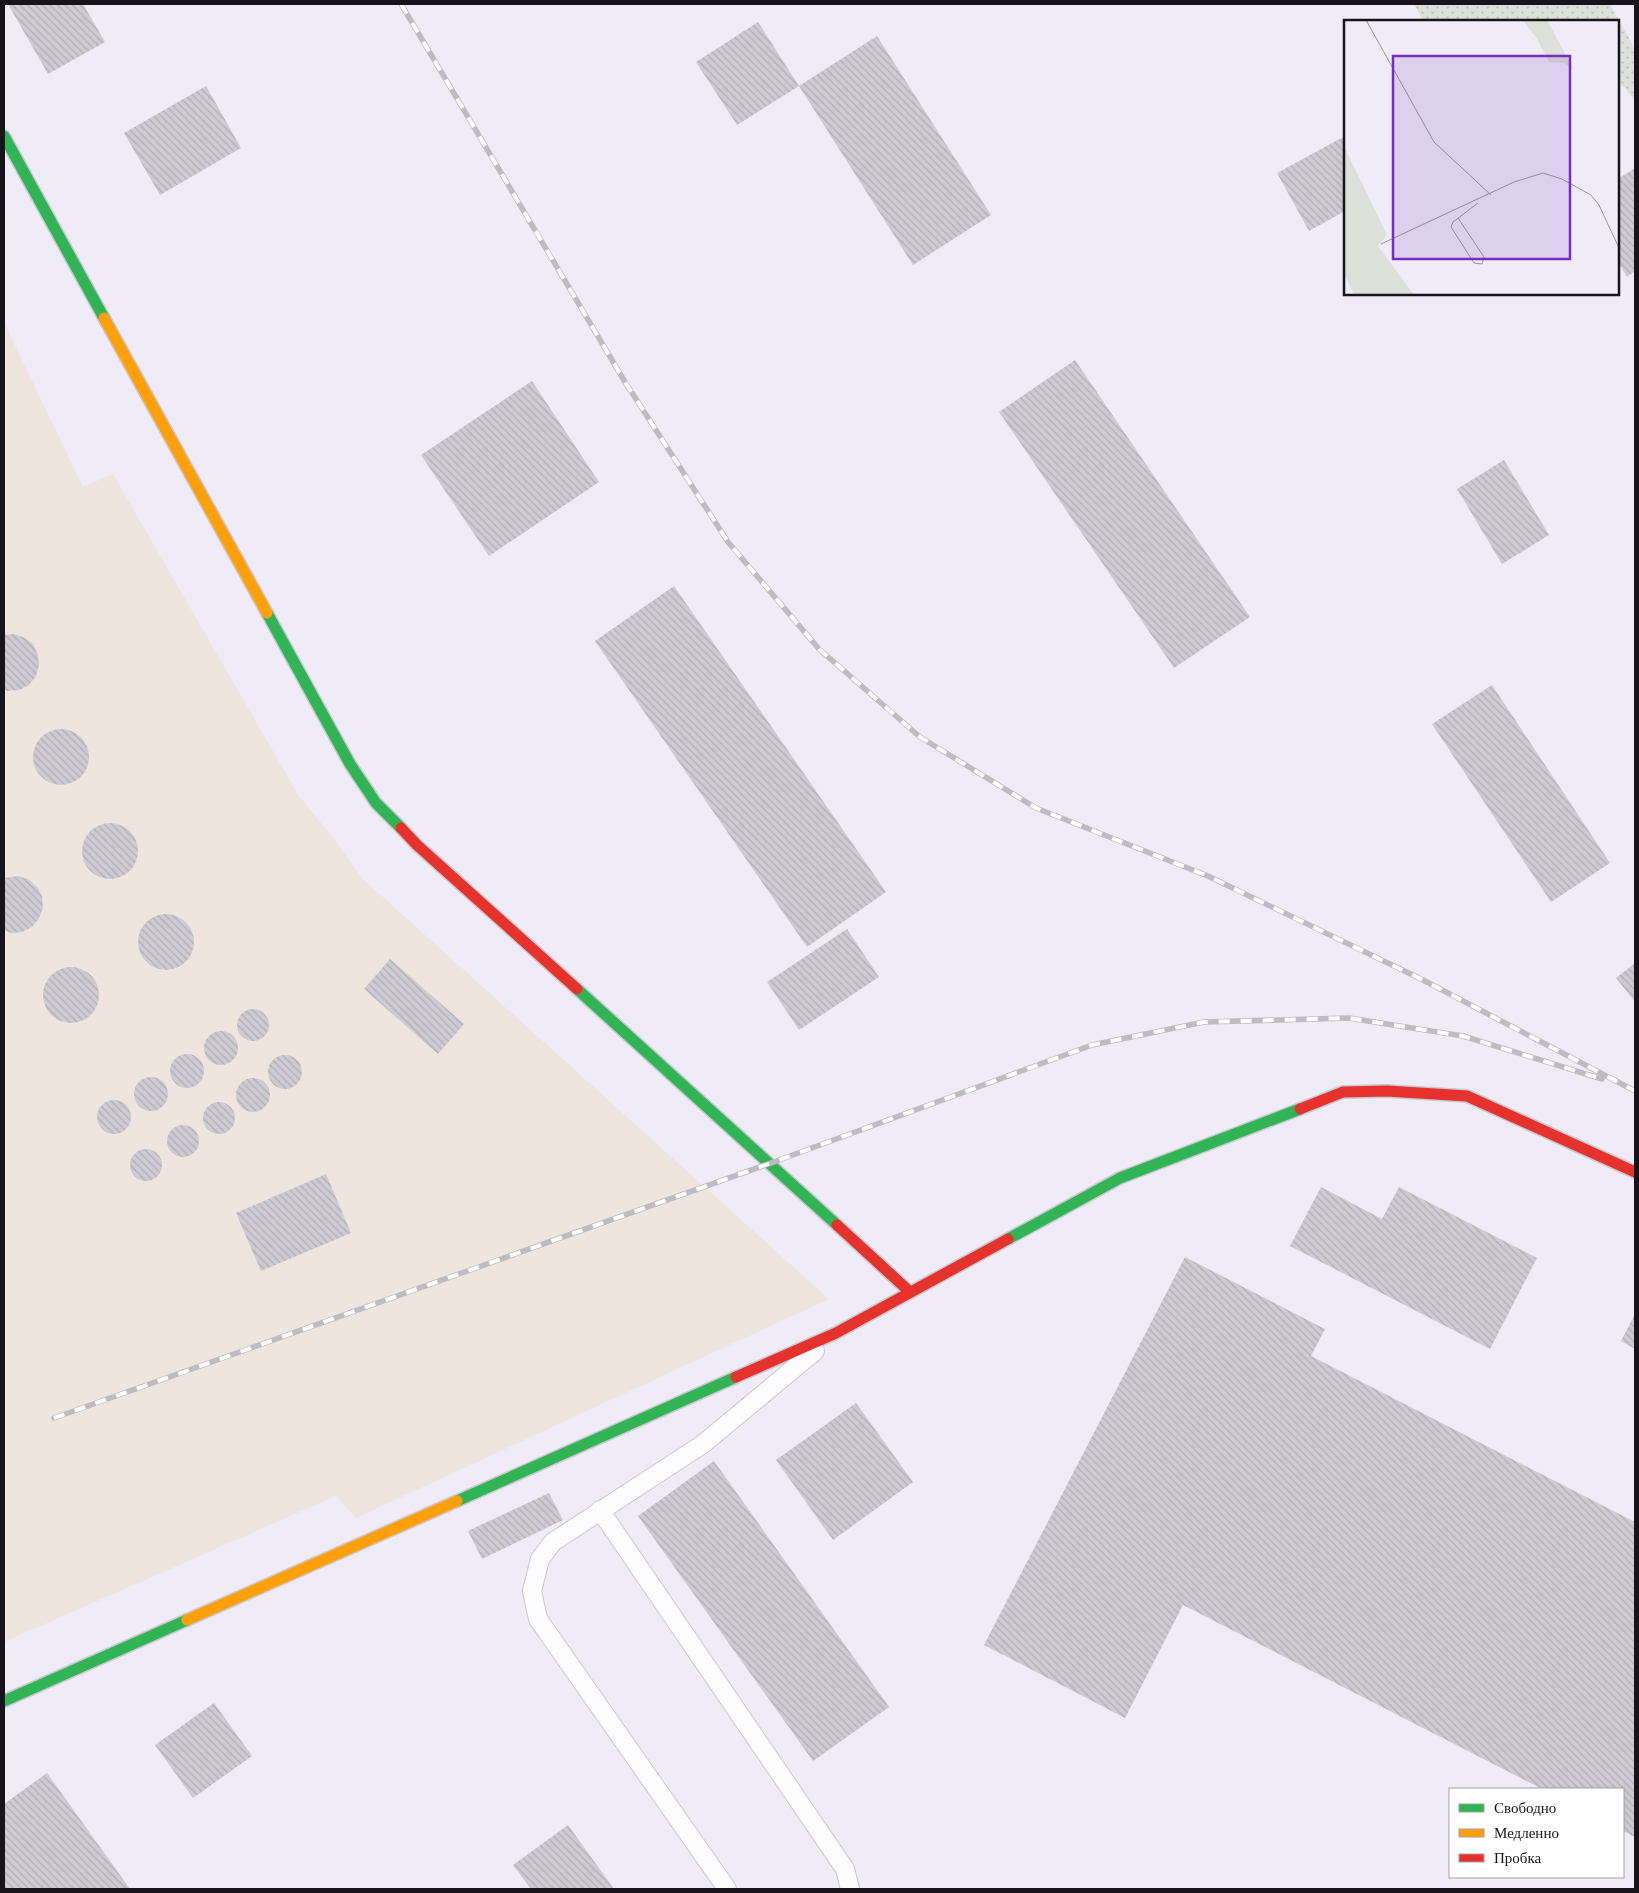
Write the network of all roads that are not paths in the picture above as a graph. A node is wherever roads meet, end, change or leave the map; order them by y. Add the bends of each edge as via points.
1 (4, 136) edge
2 (1635, 1172) edge
3 (910, 1292) junction
4 (836, 1333) junction
5 (600, 1510) junction
6 (4, 1702) edge
7 (727, 1889) edge
8 (850, 1889) edge

1 - 3 street via 350,764 376,803 417,844
2 - 3 street via 1467,1096 1343,1092 1120,1178
3 - 4 street
4 - 5 lane via 703,1444
4 - 6 street
5 - 7 lane via 553,1542 540,1558 532,1592 538,1619
5 - 8 lane via 845,1869

